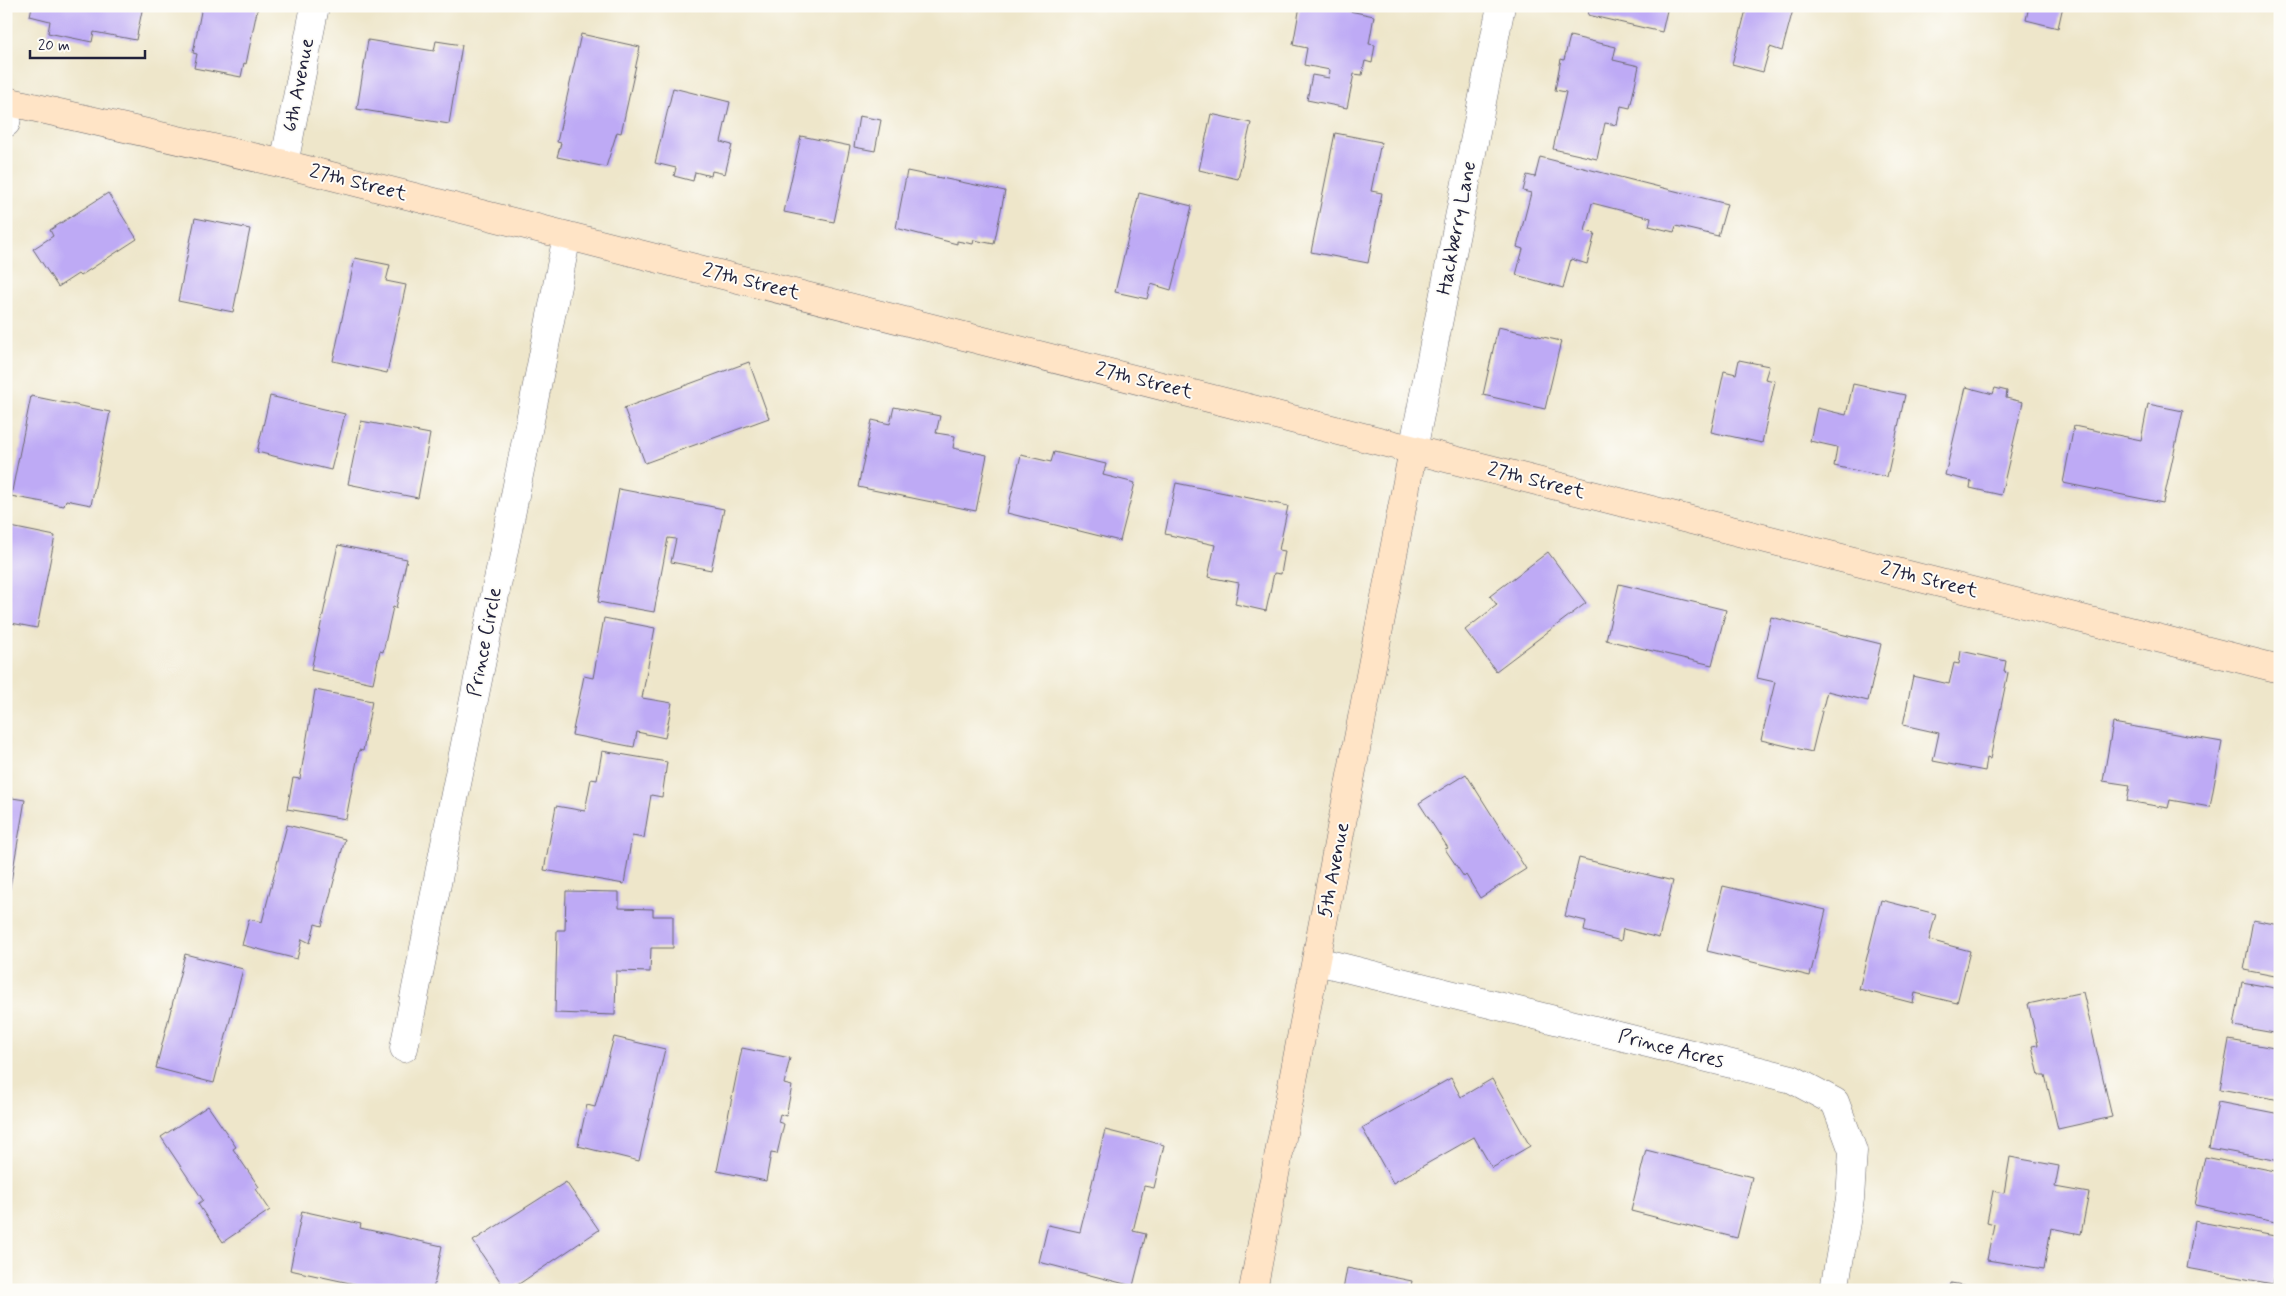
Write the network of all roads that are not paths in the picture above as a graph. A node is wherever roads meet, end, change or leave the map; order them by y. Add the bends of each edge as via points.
1 (315, 6) edge
2 (1502, 6) edge
3 (8, 109) edge
4 (284, 164) junction
5 (567, 236) junction
6 (1413, 450) junction
7 (2280, 669) edge
8 (1317, 961) junction
9 (404, 1048) dead end
10 (1253, 1290) edge
11 (1834, 1290) edge

1 - 4 street, 6th Avenue
2 - 6 street, Hackberry Lane
3 - 4 street, 27th Street
4 - 5 street, 27th Street
5 - 6 street, 27th Street
5 - 9 street, Prince Circle
6 - 7 street, 27th Street
6 - 8 street, 5th Avenue
8 - 10 street, 5th Avenue
8 - 11 street, Prince Acres via 1792,1080 1835,1102 1854,1151 1850,1199

